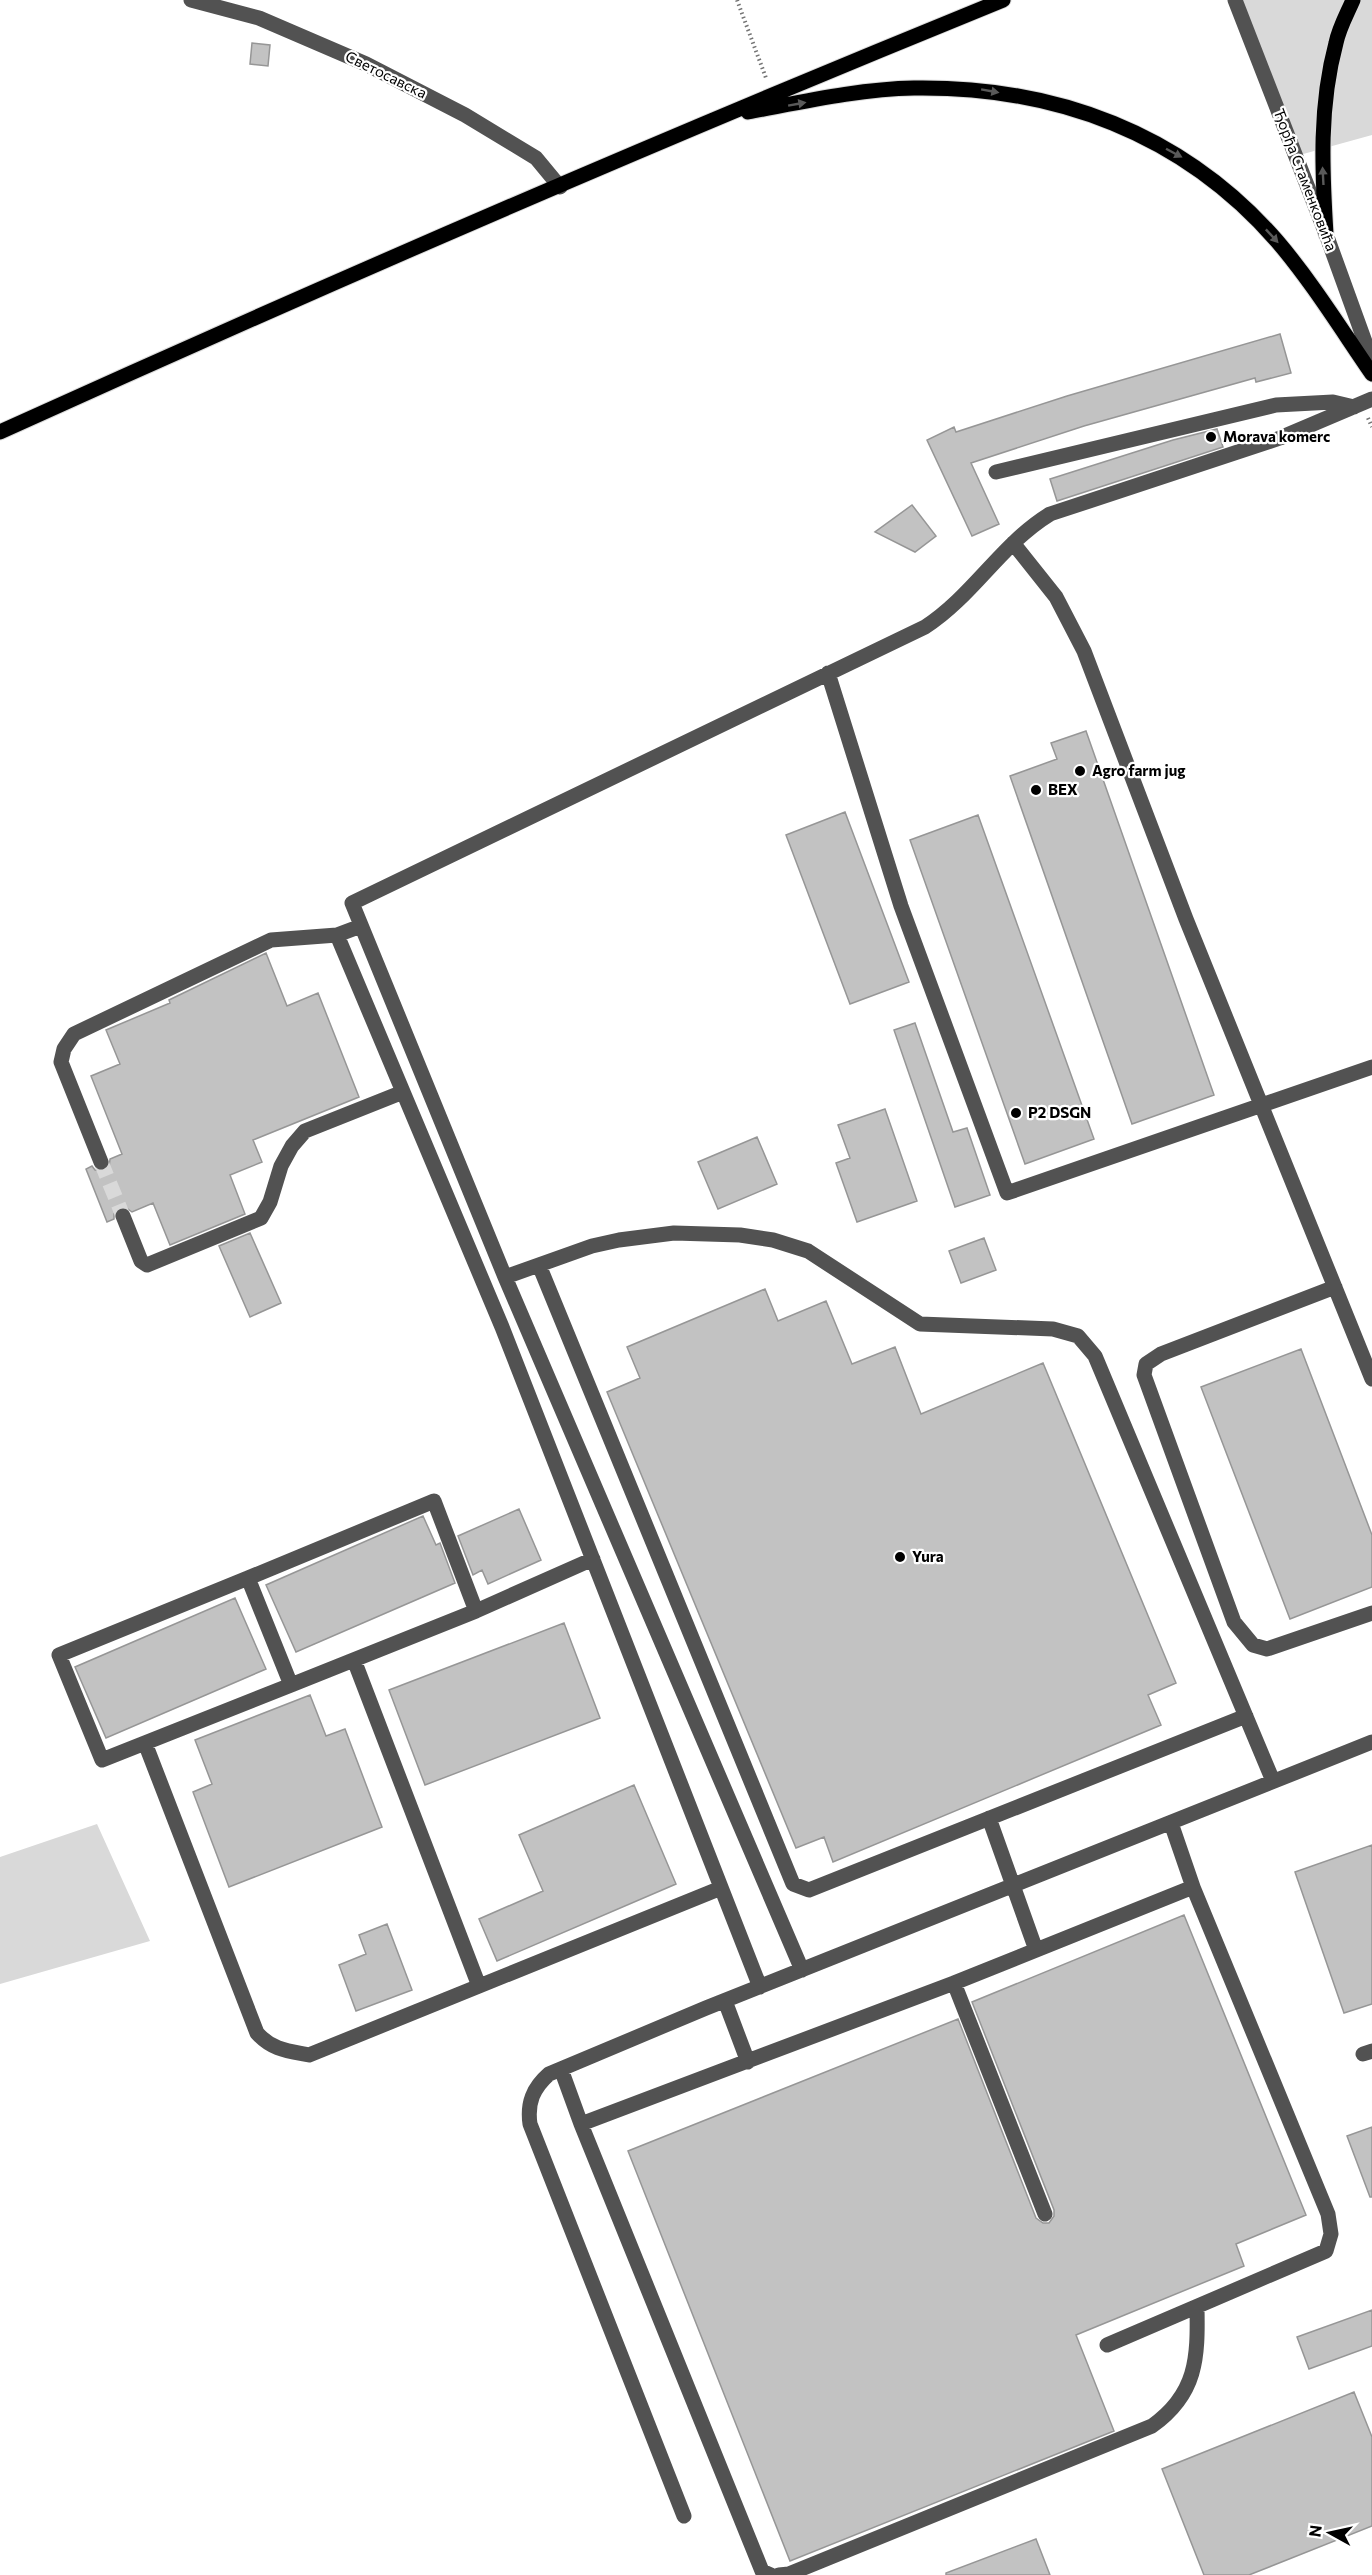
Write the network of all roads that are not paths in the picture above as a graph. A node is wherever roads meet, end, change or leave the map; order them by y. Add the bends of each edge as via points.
1 (191, 0) edge
2 (1003, 0) edge
3 (1235, 0) edge
4 (1353, 0) edge
5 (718, 118) junction
6 (560, 186) junction
7 (1326, 234) junction
8 (1372, 361) edge
9 (1372, 374) edge
10 (1372, 399) edge
11 (1354, 407) junction
12 (0, 432) edge
13 (996, 472) dead end
14 (1013, 543) junction
15 (828, 673) junction
16 (361, 926) junction
17 (337, 935) junction
18 (1372, 1067) edge
19 (403, 1092) junction
20 (1262, 1106) junction
21 (101, 1162) tunnel mouth
22 (123, 1216) tunnel mouth
23 (539, 1265) junction
24 (505, 1277) junction
25 (1335, 1287) junction
26 (1372, 1379) edge
27 (593, 1559) junction
28 (248, 1578) junction
29 (476, 1611) junction
30 (1372, 1613) edge
31 (354, 1660) junction
32 (291, 1685) junction
33 (1246, 1716) junction
34 (1372, 1742) edge
35 (145, 1743) junction
36 (1273, 1781) junction
37 (989, 1818) junction
38 (1171, 1823) junction
39 (1012, 1886) junction
40 (1193, 1887) junction
41 (721, 1888) junction
42 (1036, 1950) junction
43 (802, 1970) junction
44 (954, 1983) junction
45 (479, 1986) junction
46 (760, 1987) junction
47 (725, 2001) junction
48 (748, 2062) junction
49 (561, 2069) junction
50 (581, 2124) junction
51 (1046, 2214) dead end
52 (1197, 2307) junction
53 (1107, 2345) dead end
54 (684, 2516) dead end
55 (771, 2575) edge
56 (779, 2575) edge

1 - 6 street, Светосавска via 259,18 366,64 465,115 536,158
2 - 5 main road
3 - 7 street, Ђорђа Стаменковића
7 -> 4 main road via 1321,148 1325,98 1336,41
5 - 6 main road
5 -> 9 main road via 862,92 912,88 981,89 1038,99 1109,122 1183,157 1251,214 1309,283
6 - 12 main road via 242,322
7 - 8 street, Ђорђа Стаменковића
10 - 11 street
11 - 13 street via 1333,402 1276,405
11 - 14 street via 1280,438 1062,508
14 - 15 street via 943,615
14 - 20 street via 1056,597 1084,651
15 - 16 street via 352,903
15 - 20 street via 887,865 1007,1193
16 - 17 street
16 - 24 street
17 - 19 street
17 - 21 street via 271,940 74,1034 64,1048 61,1062
18 - 20 street
19 - 22 street via 305,1131 281,1166 261,1218 147,1265 141,1261
19 - 27 street via 502,1327
20 - 25 street
23 - 24 street
23 - 33 street via 592,1246 647,1236 740,1235 808,1251 920,1324 1053,1329 1078,1336 1095,1356
23 - 37 street via 793,1884 809,1890
24 - 43 street
25 - 26 street
25 - 30 street via 1161,1354 1146,1364 1144,1375 1234,1622 1252,1645 1267,1649
27 - 29 street
27 - 41 street
28 - 29 street via 434,1501
28 - 32 street
28 - 35 street via 59,1655 102,1760
29 - 31 street
31 - 32 street
31 - 45 street
32 - 35 street
33 - 36 street
33 - 37 street
34 - 36 street
35 - 45 street via 257,2033 266,2043 279,2050 309,2055
36 - 38 street
37 - 39 street
38 - 39 street
38 - 40 street
39 - 42 street
39 - 43 street
40 - 42 street
40 - 52 street via 1328,2214 1331,2234 1326,2250
41 - 45 street
41 - 46 street
42 - 44 street
43 - 46 street
44 - 48 street
44 - 51 street
46 - 47 street
47 - 48 street
47 - 49 street
48 - 50 street
49 - 50 street
49 - 54 street via 549,2074 533,2091 530,2124
50 - 55 street via 762,2571
52 - 53 street
52 - 56 street via 1195,2367 1185,2394 1171,2412 1152,2426

